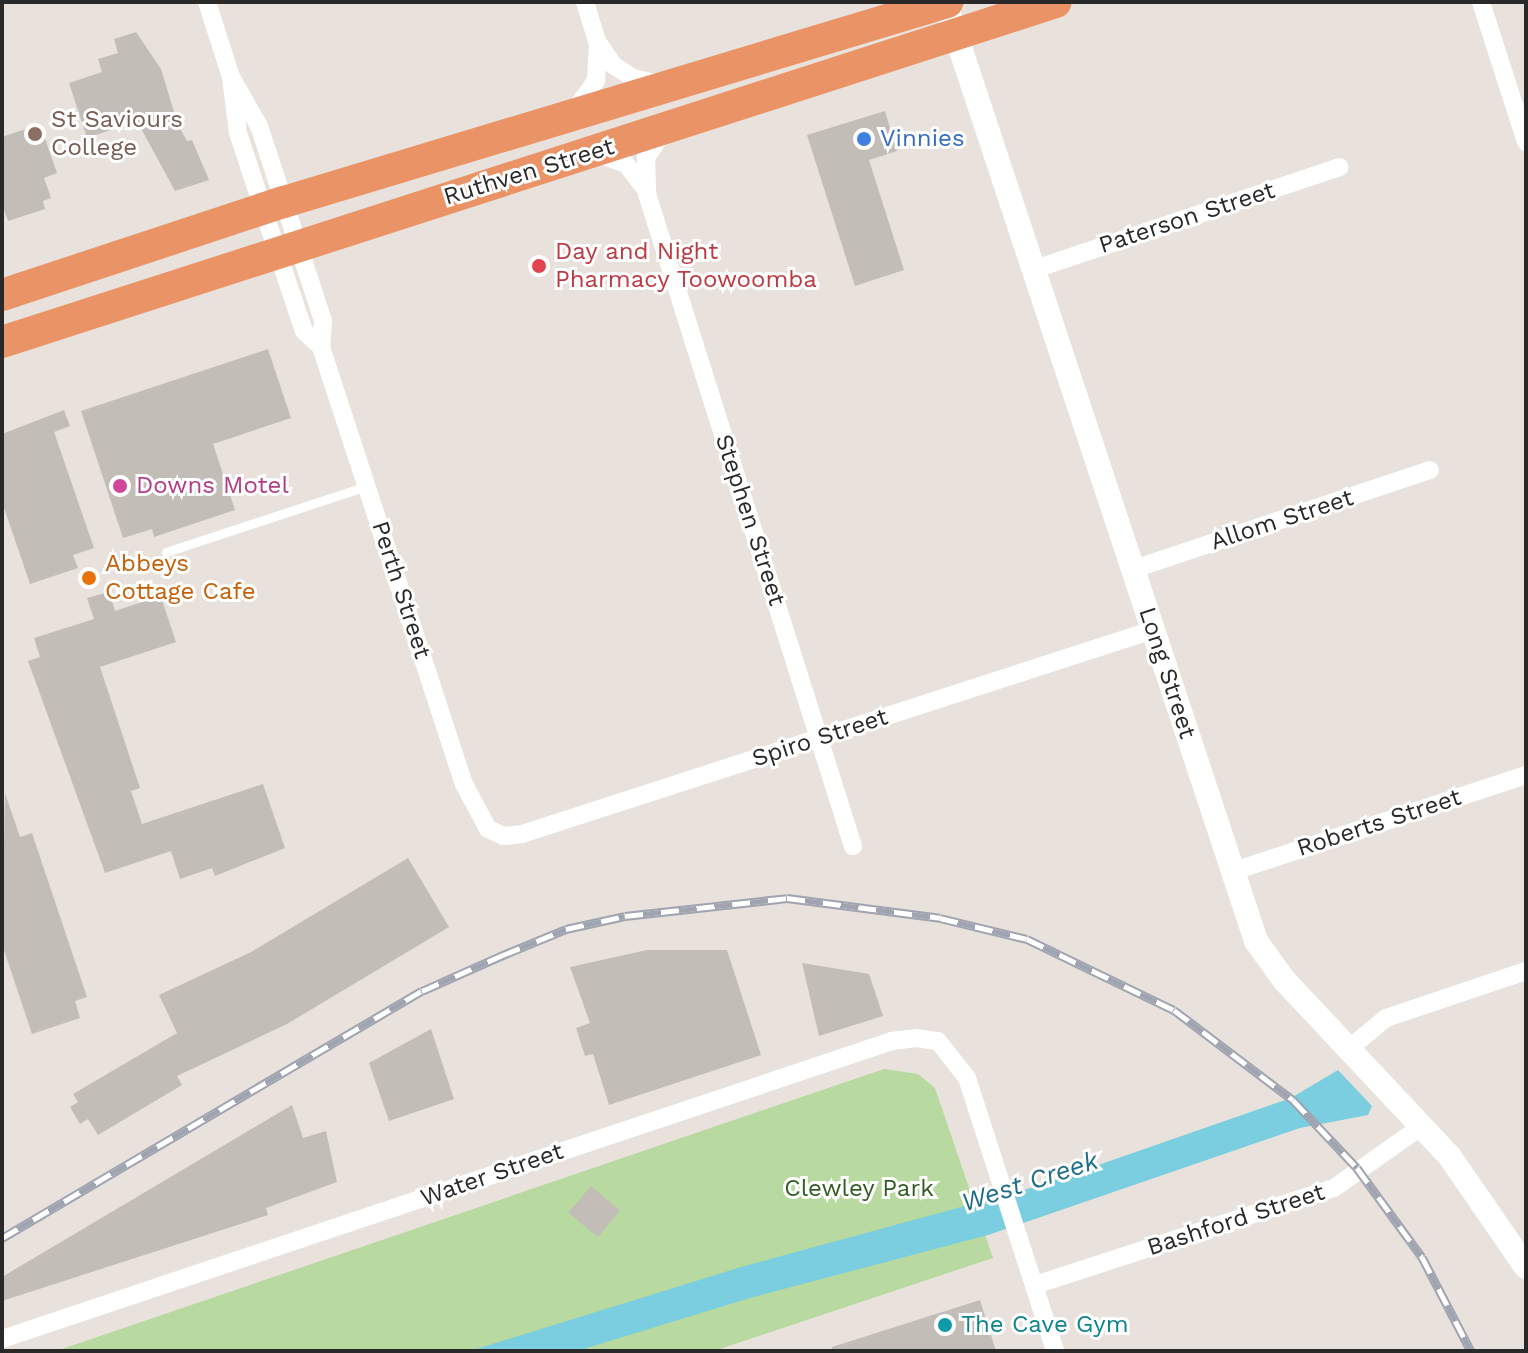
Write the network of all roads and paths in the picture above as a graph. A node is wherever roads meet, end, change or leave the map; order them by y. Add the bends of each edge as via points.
1 (207, 2) edge
2 (585, 2) edge
3 (946, 2) edge
4 (1056, 2) edge
5 (1481, 2) edge
6 (957, 35) junction
7 (597, 41) junction
8 (671, 85) junction
9 (564, 118) junction
10 (667, 128) junction
11 (1526, 142) edge
12 (593, 152) junction
13 (1339, 167) dead end
14 (647, 194) junction
15 (274, 205) junction
16 (288, 248) junction
17 (1035, 269) junction
18 (2, 295) edge
19 (2, 342) edge
20 (1430, 470) dead end
21 (367, 486) junction
22 (166, 552) dead end
23 (1134, 569) junction
24 (1153, 630) junction
25 (819, 738) junction
26 (1526, 775) edge
27 (488, 829) joint
28 (853, 846) dead end
29 (1231, 872) junction
30 (1526, 971) edge
31 (1351, 1047) junction
32 (1422, 1126) junction
33 (1526, 1267) edge
34 (1035, 1285) junction
35 (2, 1339) edge
36 (1055, 1351) edge

1 - 15 street, Perth Street via 231,77 238,133
2 - 7 street
3 - 6 street, Long Street
3 - 8 highway, Ruthven Street
4 - 6 highway, Ruthven Street
5 - 11 street
6 - 10 highway, Ruthven Street
6 - 17 street, Long Street
7 - 8 street via 622,72
7 - 9 street via 596,81
8 - 9 highway, Ruthven Street
9 - 15 highway, Ruthven Street
10 - 12 highway, Ruthven Street
10 - 14 street, Stephen Street via 646,158
12 - 14 street, Stephen Street via 626,164
12 - 16 highway, Ruthven Street
13 - 17 street, Paterson Street
14 - 25 street, Stephen Street
15 - 16 street, Perth Street
15 - 18 highway, Ruthven Street
16 - 19 highway, Ruthven Street
16 - 21 street, Perth Street via 323,321 321,347
17 - 23 street, Long Street
20 - 23 street, Allom Street
21 - 22 lane
21 - 27 street, Perth Street via 464,784
23 - 24 street, Long Street
24 - 25 street, Spiro Street
24 - 29 street, Long Street
25 - 27 street, Spiro Street via 522,834 504,836
25 - 28 street, Stephen Street
26 - 29 street, Roberts Street
29 - 31 street, Long Street via 1256,941 1284,980
30 - 31 street via 1386,1018
31 - 32 street, Long Street
32 - 33 street, Long Street via 1501,1226
32 - 34 street, Bashford Street via 1334,1188
34 - 35 street, Water Street via 967,1078 938,1041 892,1041
34 - 36 street

